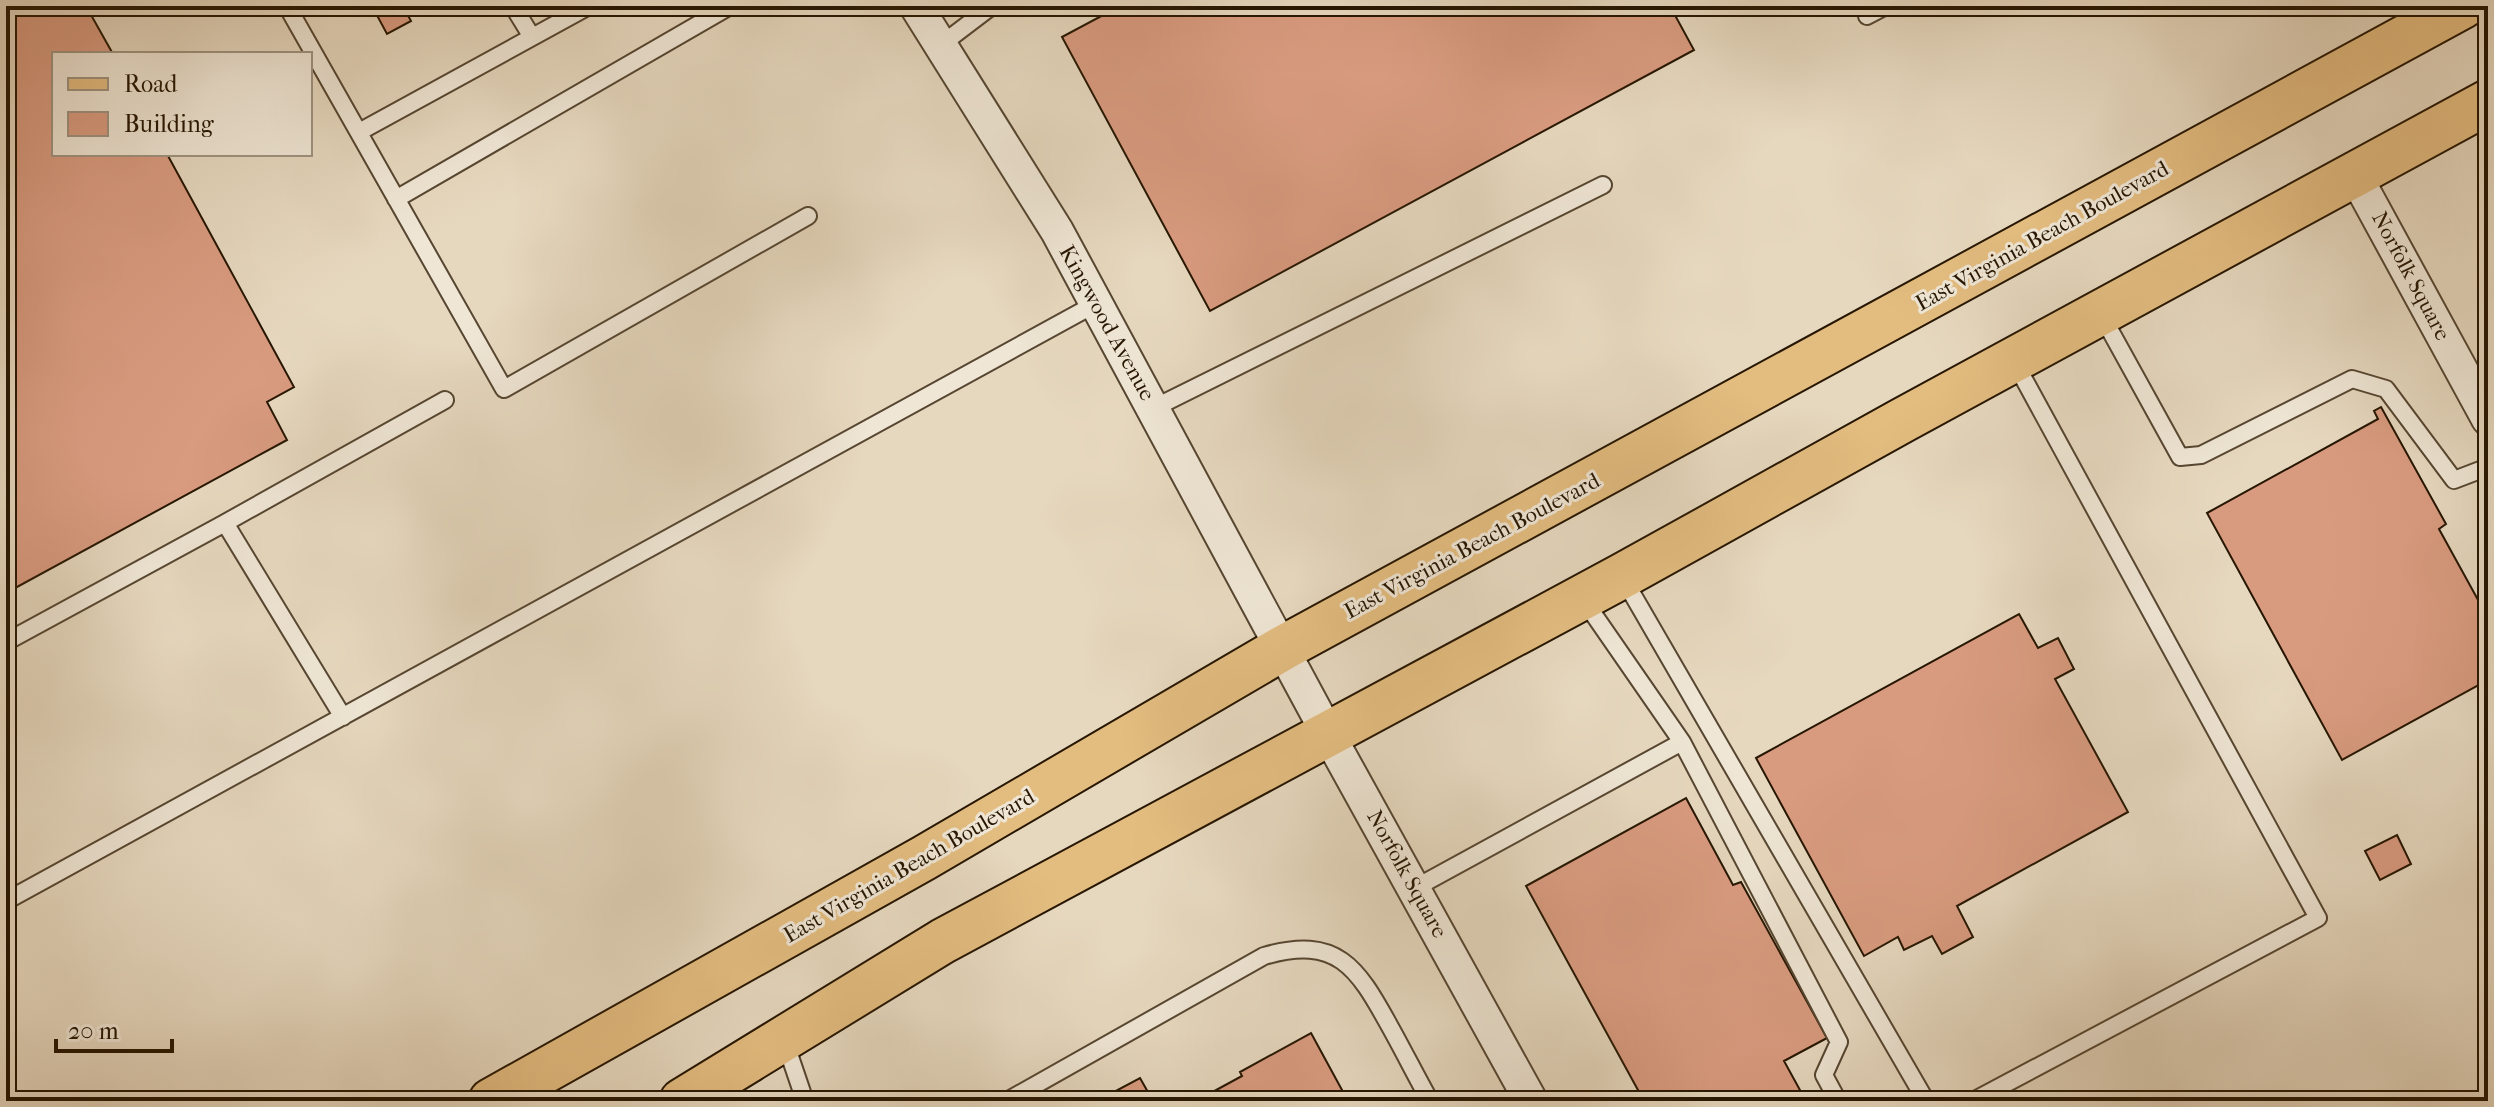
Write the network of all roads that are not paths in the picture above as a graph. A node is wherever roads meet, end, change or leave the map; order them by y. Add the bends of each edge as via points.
1 (287, 6) edge
2 (513, 6) edge
3 (589, 6) edge
4 (730, 6) edge
5 (916, 6) edge
6 (992, 6) edge
7 (1886, 6) edge
8 (2463, 6) edge
9 (1867, 16) dead end
10 (532, 37) junction
11 (942, 44) junction
12 (2488, 102) edge
13 (359, 132) junction
14 (2355, 175) junction
15 (1603, 185) dead end
16 (396, 199) junction
17 (808, 216) dead end
18 (1097, 303) junction
19 (2100, 313) junction
20 (2013, 360) junction
21 (445, 400) dead end
22 (1154, 408) junction
23 (2488, 418) edge
24 (2488, 467) edge
25 (225, 523) junction
26 (1622, 576) junction
27 (1582, 598) junction
28 (6, 642) edge
29 (1283, 648) junction
30 (343, 717) junction
31 (1328, 734) junction
32 (1682, 742) junction
33 (1415, 888) junction
34 (6, 901) edge
35 (784, 1039) junction
36 (2488, 1096) edge
37 (491, 1101) edge
38 (682, 1101) edge
39 (805, 1101) edge
40 (1007, 1101) edge
41 (1430, 1101) edge
42 (1531, 1101) edge
43 (1838, 1101) edge
44 (1926, 1101) edge
45 (1973, 1101) edge
46 (2478, 1101) edge

1 - 13 lane
2 - 10 lane
3 - 10 lane
4 - 16 lane
5 - 11 street, Kingwood Avenue
6 - 11 lane
7 - 9 lane
8 - 29 main road, East Virginia Beach Boulevard
10 - 13 lane
11 - 18 street, Kingwood Avenue
12 - 14 main road
13 - 16 lane
14 - 19 main road
14 - 23 street, Norfolk Square
15 - 22 lane
16 - 17 lane via 504,389
18 - 22 street, Kingwood Avenue
18 - 30 lane
19 - 20 main road
19 - 24 lane via 2180,457 2201,455 2352,379 2386,389 2454,480
20 - 26 main road
20 - 45 lane via 2318,918
21 - 25 lane
22 - 29 street, Kingwood Avenue
25 - 28 lane
25 - 30 lane
26 - 27 main road
26 - 44 lane
27 - 31 main road
27 - 32 lane
29 - 31 street, Norfolk Square
29 - 37 main road, East Virginia Beach Boulevard via 911,866
30 - 34 lane
31 - 33 street, Norfolk Square
31 - 35 main road via 943,941
32 - 33 lane
32 - 43 lane via 1839,1042 1824,1075
33 - 42 street, Norfolk Square
35 - 38 main road
35 - 39 lane
36 - 46 lane
40 - 41 lane via 1264,956 1301,950 1351,965

